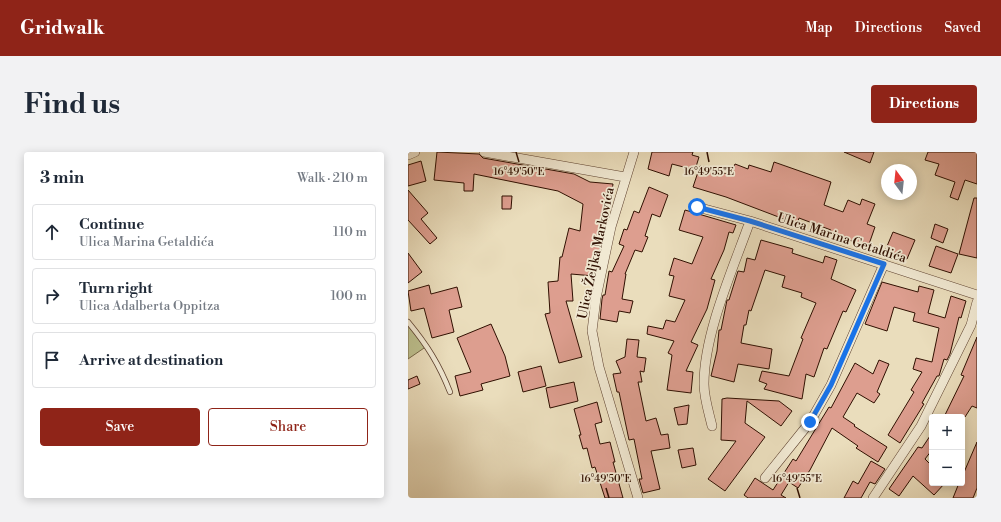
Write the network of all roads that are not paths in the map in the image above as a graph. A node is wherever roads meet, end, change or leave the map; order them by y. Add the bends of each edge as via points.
1 (415, 152) edge
2 (484, 152) edge
3 (634, 152) edge
4 (408, 155) edge
5 (625, 176) junction
6 (697, 207) dead end
7 (750, 221) junction
8 (884, 264) junction
9 (977, 295) edge
10 (977, 302) edge
11 (408, 322) edge
12 (974, 326) edge
13 (450, 392) dead end
14 (712, 426) dead end
15 (765, 478) dead end
16 (638, 498) edge
17 (873, 498) edge

1 - 4 street
2 - 5 street
3 - 5 street, Ulica Željka Markovića
5 - 16 street, Ulica Željka Markovića via 611,227 592,331 598,367
6 - 7 street, Ulica Marina Getaldića
7 - 8 street, Ulica Marina Getaldića
7 - 14 street via 717,315 706,360 704,385
8 - 9 street, Ulica Marina Getaldića
8 - 15 street via 831,385 810,422
10 - 12 street
11 - 13 lane via 439,366
12 - 17 street via 921,426

